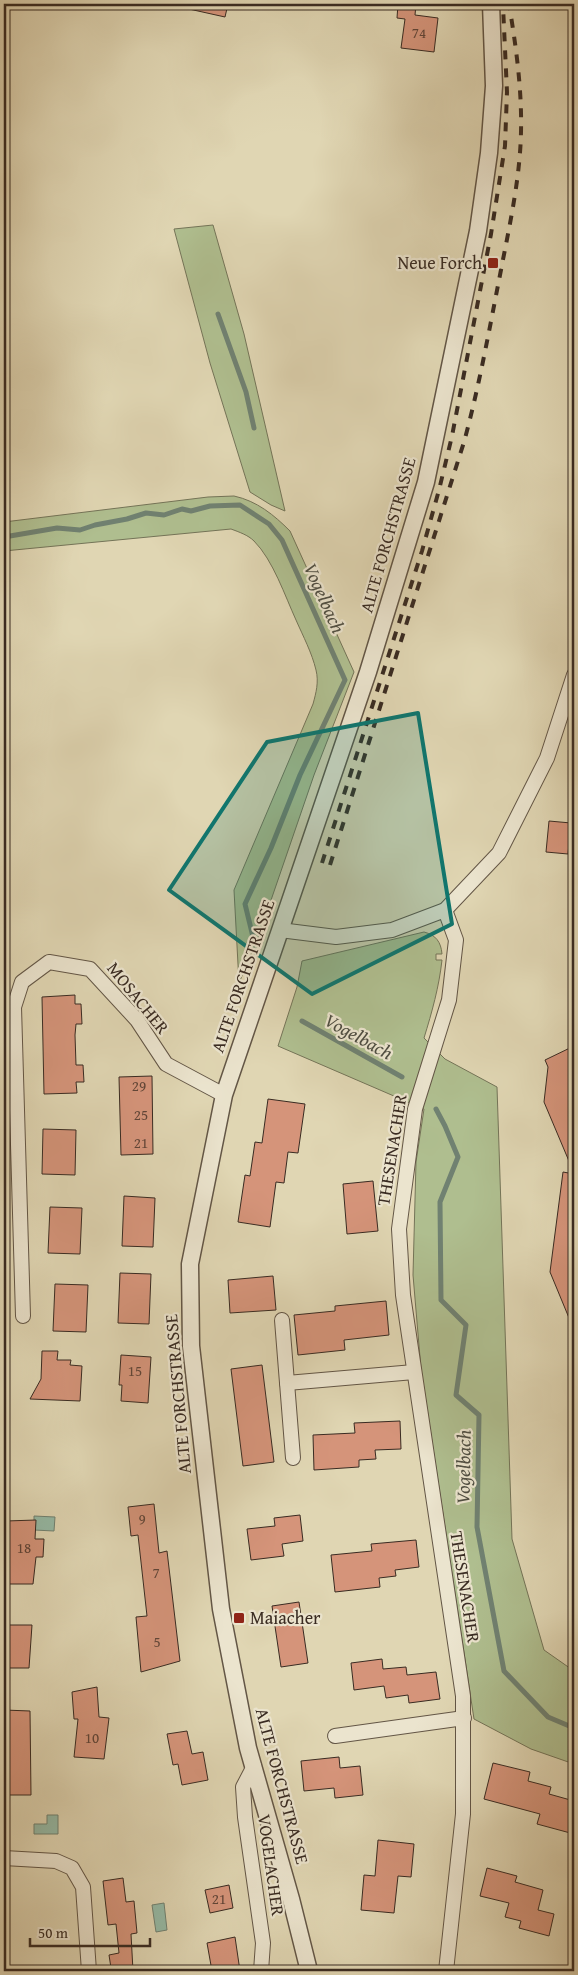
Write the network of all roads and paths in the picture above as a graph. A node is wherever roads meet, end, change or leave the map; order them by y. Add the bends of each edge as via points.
1 (491, 4) edge
2 (574, 675) edge
3 (445, 910) junction
4 (280, 930) junction
5 (224, 1095) junction
6 (23, 1316) dead end
7 (282, 1320) dead end
8 (414, 1372) junction
9 (287, 1383) junction
10 (293, 1458) dead end
11 (464, 1718) junction
12 (335, 1736) dead end
13 (254, 1766) junction
14 (4, 1858) edge
15 (89, 1971) edge
16 (261, 1971) edge
17 (309, 1971) edge
18 (446, 1971) edge

1 - 4 street, ALTE FORCHSTRASSE via 494,86 490,153 478,231 428,473 368,672
2 - 3 street via 547,758 499,853
3 - 4 street via 392,930 336,937
3 - 8 street, THESENACHER via 456,940 449,1000 415,1109 399,1229 403,1295
4 - 5 street, ALTE FORCHSTRASSE
5 - 6 street, MOSACHER via 166,1064 136,1020 90,969 49,962 22,982 14,1007
5 - 13 street, ALTE FORCHSTRASSE via 190,1264 190,1346 221,1609
7 - 9 street
8 - 9 street
8 - 11 street, THESENACHER
9 - 10 street
11 - 12 street
11 - 18 street, THESENACHER via 463,1814
13 - 16 street, VOGELACHER via 243,1787 263,1943
13 - 17 street, ALTE FORCHSTRASSE
14 - 15 street via 56,1861 72,1868 83,1886

